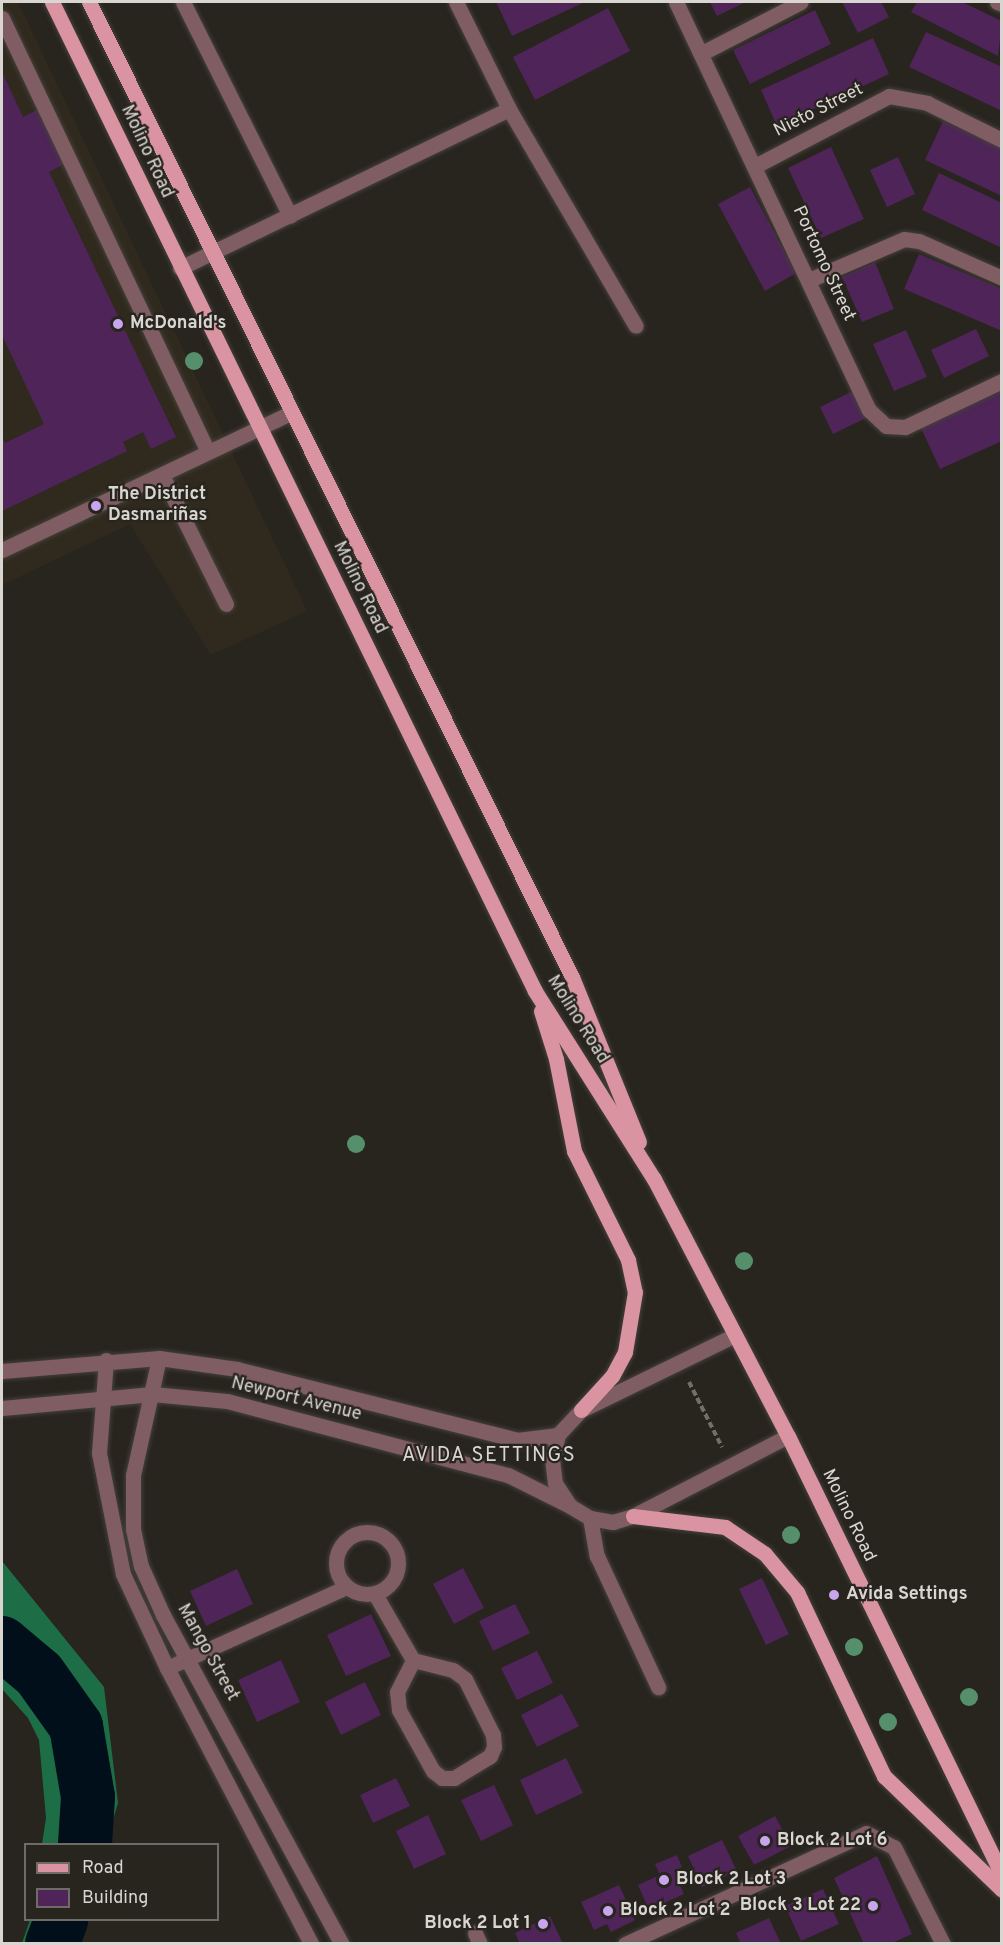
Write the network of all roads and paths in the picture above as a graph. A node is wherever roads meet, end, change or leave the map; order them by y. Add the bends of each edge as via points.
1 (52, 2) edge
2 (89, 2) edge
3 (183, 2) edge
4 (456, 2) edge
5 (676, 2) edge
6 (801, 2) edge
7 (997, 2) edge
8 (1002, 4) edge
9 (2, 18) edge
10 (702, 53) junction
11 (509, 109) junction
12 (1002, 140) edge
13 (755, 166) junction
14 (290, 216) junction
15 (211, 252) junction
16 (180, 268) junction
17 (1002, 278) edge
18 (809, 280) junction
19 (636, 326) dead end
20 (1002, 381) edge
21 (291, 413) junction
22 (258, 429) junction
23 (208, 453) junction
24 (162, 475) junction
25 (2, 550) edge
26 (226, 604) dead end
27 (535, 991) junction
28 (654, 1179) junction
29 (735, 1335) junction
30 (159, 1358) junction
31 (106, 1360) junction
32 (679, 1362) junction
33 (2, 1371) edge
34 (152, 1394) junction
35 (105, 1397) junction
36 (2, 1408) edge
37 (581, 1410) junction
38 (558, 1435) junction
39 (788, 1436) junction
40 (732, 1466) junction
41 (570, 1506) junction
42 (633, 1516) junction
43 (590, 1518) junction
44 (346, 1587) junction
45 (375, 1594) junction
46 (188, 1659) junction
47 (413, 1660) junction
48 (167, 1668) junction
49 (658, 1687) dead end
50 (297, 1863) junction
51 (1002, 1874) edge
52 (276, 1875) junction
53 (1002, 1890) edge
54 (311, 1944) edge
55 (342, 1944) edge
56 (625, 1944) edge
57 (943, 1944) edge

1 - 16 main road, Molino Road
2 - 15 main road, Molino Road
3 - 14 street
4 - 11 street
5 - 10 street, Portomo Street
6 - 10 street
7 - 8 street
9 - 23 street
10 - 13 street, Portomo Street
11 - 14 street
11 - 19 street
12 - 13 street, Nieto Street via 927,103 889,96
13 - 18 street, Portomo Street
14 - 15 street
15 - 16 street
15 - 21 main road, Molino Road
16 - 22 main road, Molino Road
17 - 18 street via 919,241 904,239
18 - 20 street, Portomo Street via 869,410 886,426 905,427
21 - 22 street
21 - 28 main road, Molino Road via 572,977
22 - 23 street
22 - 27 main road, Molino Road
23 - 24 street
24 - 25 street
24 - 26 street
27 - 28 main road, Molino Road
27 - 37 main road via 556,1059 574,1151 628,1260 635,1292 625,1352 612,1376
28 - 29 main road, Molino Road
29 - 32 street
29 - 39 main road, Molino Road
30 - 31 street, Newport Avenue
30 - 34 street, Mango Street
30 - 38 street, Newport Avenue via 237,1369 517,1440
31 - 33 street, Newport Avenue
31 - 35 street
32 - 37 street
32 - 40 path
34 - 35 street, Newport Avenue
34 - 41 street, Newport Avenue via 227,1401 508,1475
34 - 46 street, Mango Street via 133,1475 133,1529 141,1566
35 - 36 street, Newport Avenue
35 - 48 street via 99,1453 113,1536 123,1574
37 - 38 street
38 - 41 street, Newport Avenue via 552,1460 555,1483
39 - 40 street, Newport Avenue
39 - 51 main road, Molino Road
40 - 42 street, Newport Avenue
41 - 43 street, Newport Avenue
42 - 43 street, Newport Avenue via 613,1522
42 - 53 main road via 724,1527 765,1554 797,1592 884,1776
43 - 49 street via 597,1556
44 - 45 street
44 - 45 street via 336,1569 339,1549 354,1535 374,1533 392,1544 399,1563 392,1582
44 - 46 street
45 - 47 street
46 - 48 street
46 - 50 street, Mango Street
47 - 47 street via 397,1692 399,1710 433,1771 442,1779 454,1778 490,1756 494,1747 492,1735 465,1679 453,1670
48 - 52 street
50 - 52 street
50 - 55 street, Mango Street
52 - 54 street
56 - 57 street via 866,1833 894,1847

